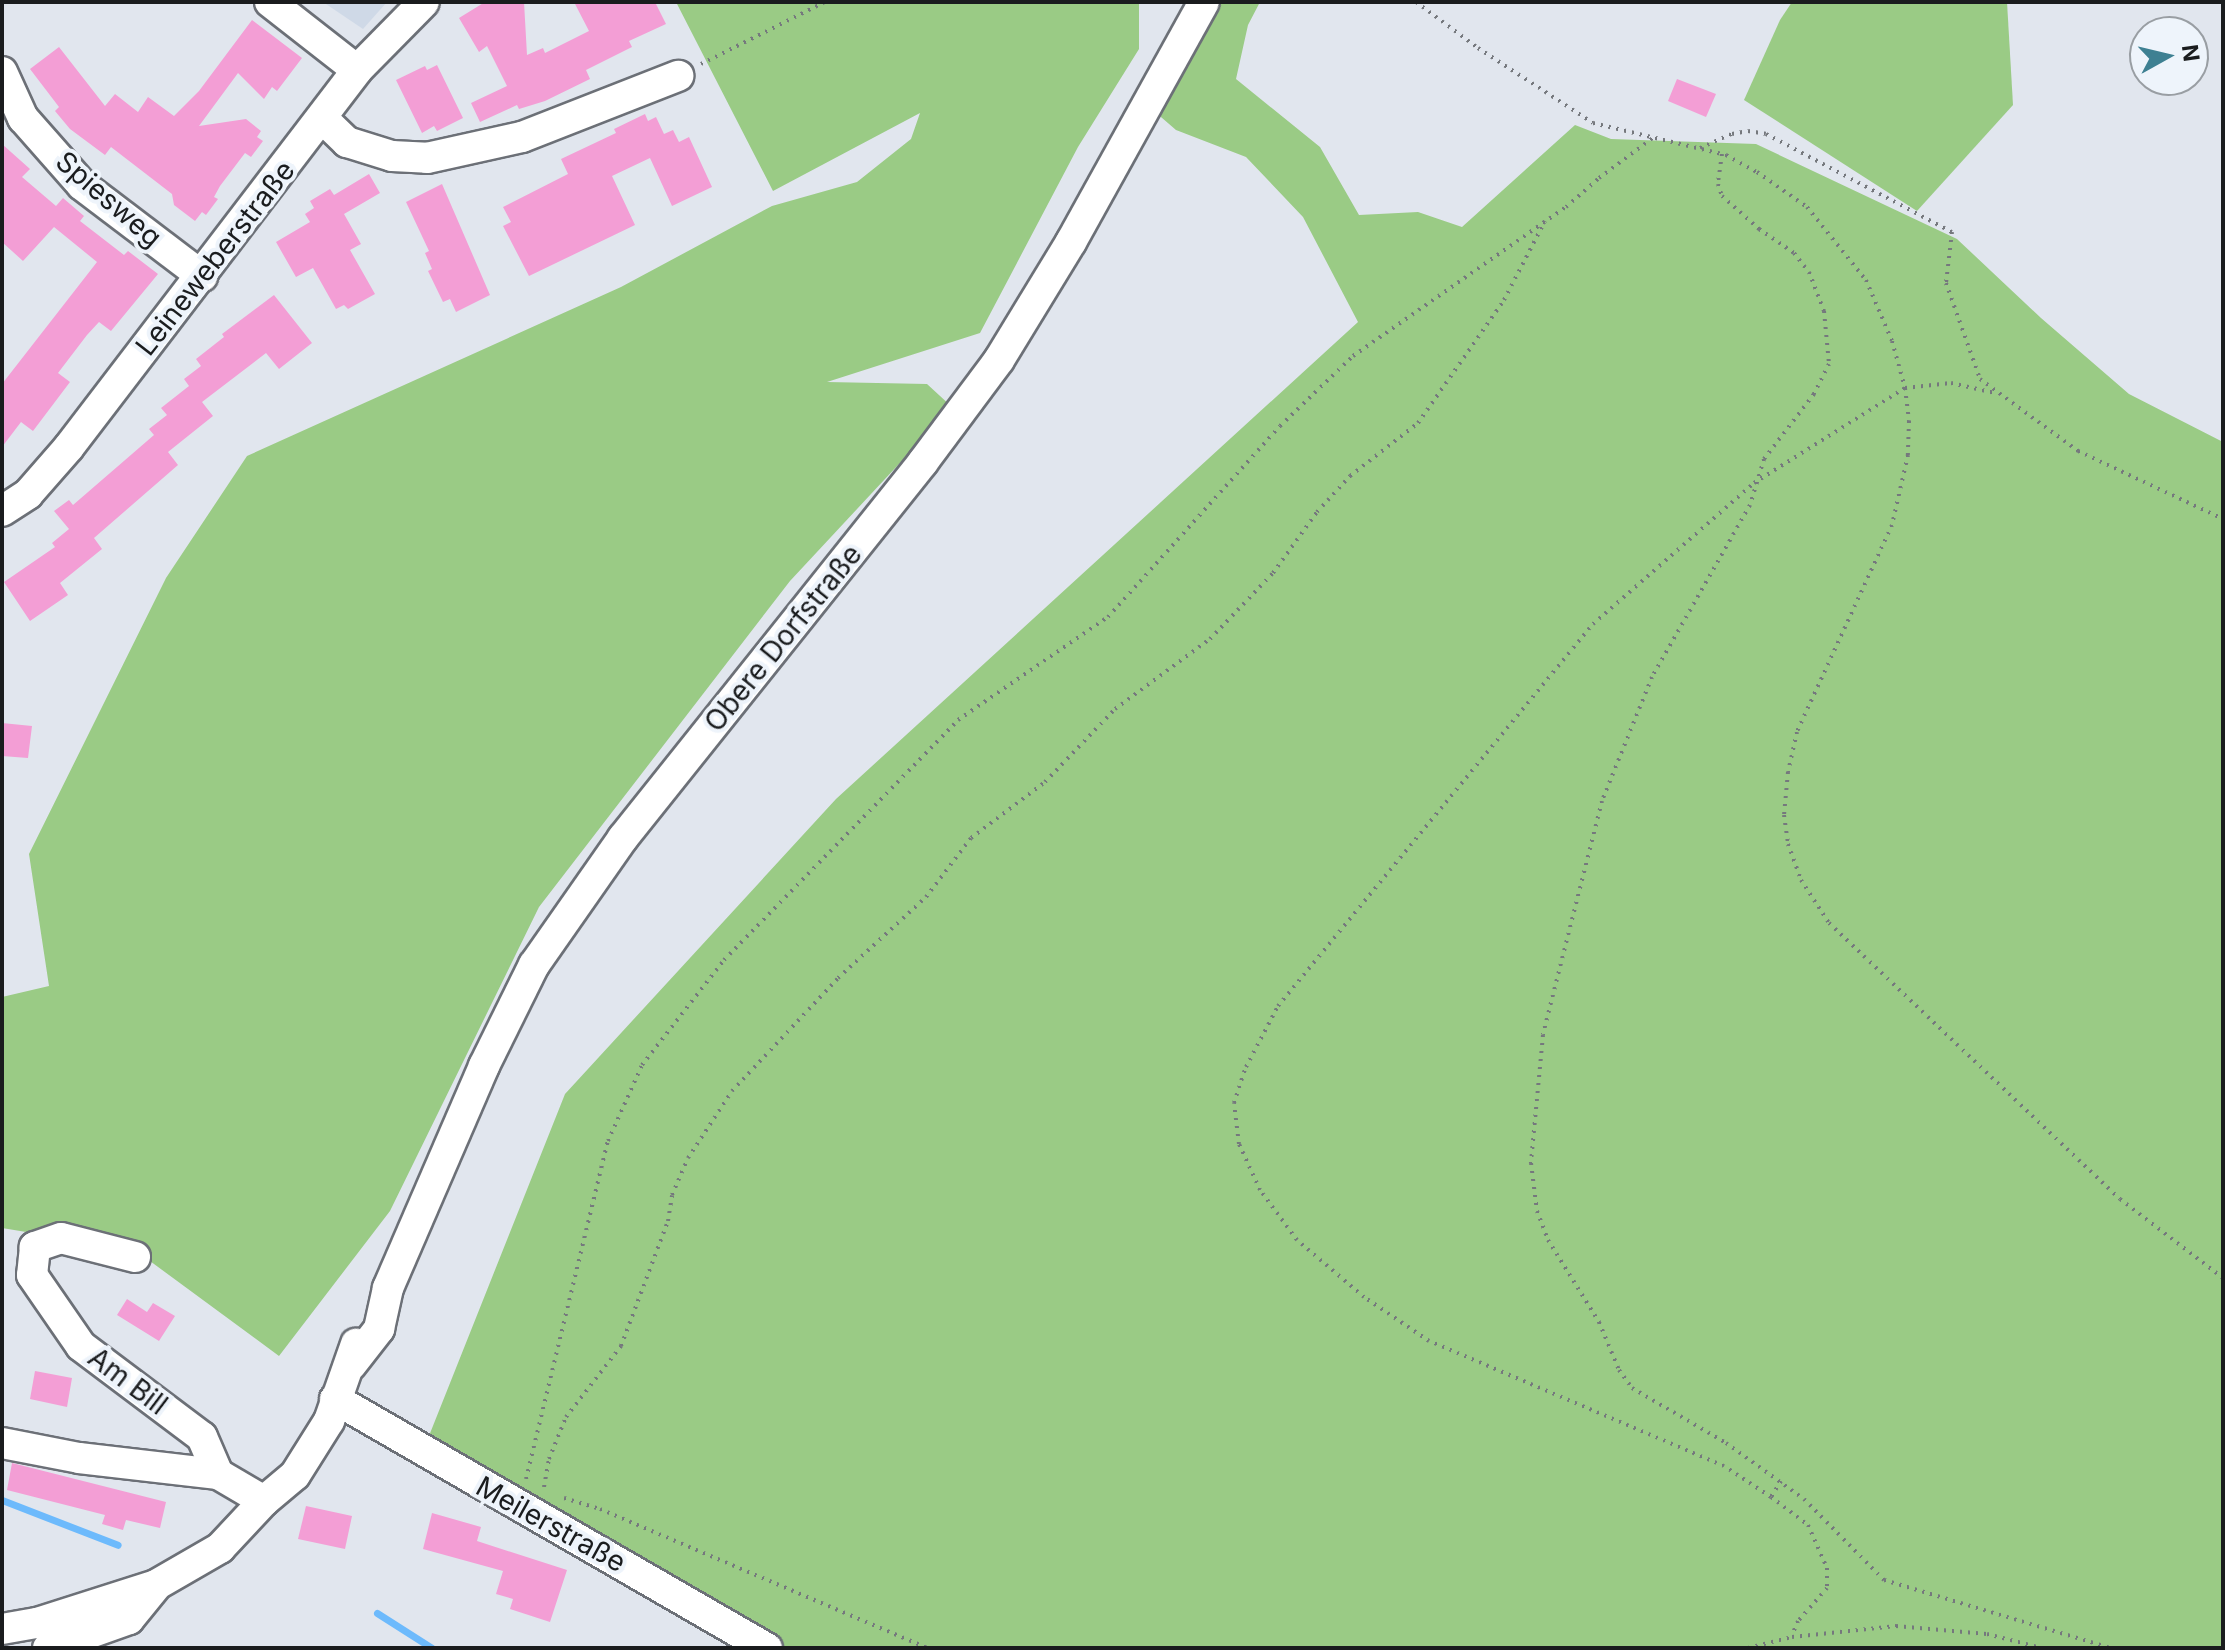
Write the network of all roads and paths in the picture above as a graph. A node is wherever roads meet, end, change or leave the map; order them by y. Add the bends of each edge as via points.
1 (270, 2) edge
2 (424, 2) edge
3 (825, 2) edge
4 (1204, 2) edge
5 (1416, 2) edge
6 (357, 70) junction
7 (2, 72) edge
8 (678, 76) joint
9 (322, 118) junction
10 (1654, 137) junction
11 (1698, 148) junction
12 (1722, 154) junction
13 (1545, 221) junction
14 (202, 276) junction
15 (1905, 388) junction
16 (1995, 393) junction
17 (1754, 483) junction
18 (2, 511) edge
19 (2223, 519) edge
20 (135, 1257) dead end
21 (2223, 1278) edge
22 (335, 1399) junction
23 (2, 1443) edge
24 (218, 1474) junction
25 (1781, 1481) junction
26 (1771, 1497) junction
27 (264, 1501) junction
28 (529, 1503) junction
29 (156, 1585) junction
30 (2, 1629) edge
31 (1792, 1637) junction
32 (48, 1648) edge
33 (767, 1648) edge
34 (928, 1648) edge
35 (1748, 1648) edge
36 (2042, 1648) edge
37 (2111, 1648) edge

1 - 6 street
2 - 6 street, Leineweberstraße
3 - 8 path
4 - 22 street, Obere Dorfstraße via 999,360 623,838 534,965 388,1288 362,1322
5 - 10 path via 1593,123
6 - 9 street, Leineweberstraße
7 - 14 street, Spiesweg via 23,118 82,185
8 - 9 street via 522,137 427,158 392,156 347,142
9 - 14 street, Leineweberstraße
10 - 11 path
10 - 13 path
11 - 12 path
11 - 16 path via 1732,134 1766,134 1952,232 1946,283 1972,365
12 - 15 path via 1807,207 1847,253 1880,310
12 - 17 path via 1722,196 1794,253 1809,272 1829,343 1829,364 1814,394 1764,459
13 - 28 path via 1504,300 1418,423 1350,476 1273,573 1210,639 1115,709 1045,782 971,838 926,897 838,978 732,1091 677,1183 621,1346 566,1417
13 - 28 path via 1353,356 1280,426 1108,617 958,720 724,960 670,1028 642,1065 608,1141
14 - 18 street, Leineweberstraße via 69,447 28,494
15 - 16 path via 1951,383
15 - 17 path
15 - 21 path via 1909,421 1892,525 1797,732 1784,815 1788,844 1801,880 1829,923 2120,1199
16 - 19 path via 2078,451
17 - 25 path via 1750,505 1652,677 1602,801 1543,1035 1531,1163 1537,1211 1548,1240 1632,1388
17 - 26 path via 1593,624 1486,750 1278,1006 1234,1103 1239,1144 1260,1190 1297,1240 1364,1297 1429,1341 1724,1466
20 - 24 street, Am Bill via 61,1238 35,1247 32,1275 81,1346 202,1437
22 - 27 street, Obere Dorfstraße via 297,1436
22 - 28 street, Meilerstraße
23 - 24 street
24 - 27 street
25 - 26 path
25 - 37 path via 1884,1580
26 - 31 path via 1808,1525 1827,1568 1827,1588 1798,1621
27 - 29 street, Obere Dorfstraße via 220,1548
28 - 33 street, Meilerstraße
28 - 34 path via 553,1496 600,1509
29 - 30 street, Obere Dorfstraße via 52,1619
29 - 32 street, Obere Dorfstraße via 129,1619
31 - 35 path
31 - 36 path via 1862,1627 1936,1627

